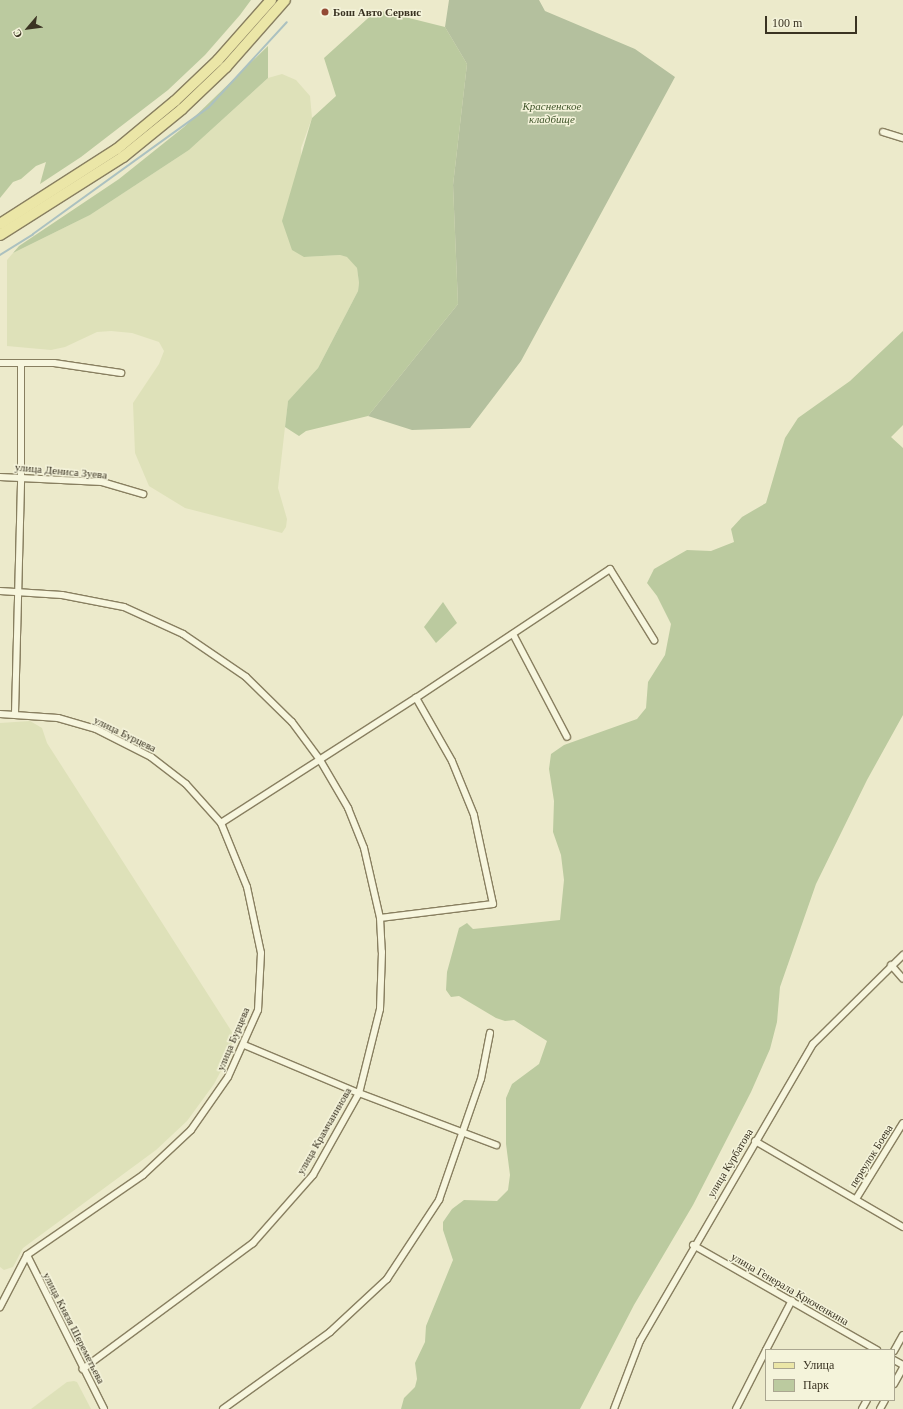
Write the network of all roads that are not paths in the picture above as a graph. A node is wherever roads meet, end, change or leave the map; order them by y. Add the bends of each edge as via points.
1 (271, 0) edge
2 (285, 0) edge
3 (883, 132) dead end
4 (903, 138) edge
5 (0, 224) edge
6 (0, 236) edge
7 (0, 363) edge
8 (21, 363) junction
9 (121, 374) dead end
10 (0, 476) edge
11 (21, 476) junction
12 (143, 494) dead end
13 (18, 590) junction
14 (0, 591) edge
15 (512, 634) junction
16 (654, 640) dead end
17 (416, 698) junction
18 (15, 713) junction
19 (0, 714) edge
20 (567, 737) dead end
21 (320, 760) junction
22 (221, 823) junction
23 (380, 918) junction
24 (903, 955) edge
25 (891, 964) junction
26 (903, 978) edge
27 (490, 1033) dead end
28 (244, 1044) junction
29 (359, 1093) junction
30 (903, 1123) edge
31 (464, 1134) junction
32 (755, 1142) junction
33 (496, 1145) dead end
34 (856, 1199) junction
35 (903, 1227) edge
36 (694, 1245) junction
37 (27, 1255) junction
38 (792, 1300) junction
39 (0, 1307) edge
40 (903, 1335) edge
41 (767, 1349) edge
42 (875, 1349) edge
43 (895, 1349) edge
44 (765, 1352) edge
45 (895, 1361) edge
46 (903, 1367) edge
47 (83, 1368) junction
48 (895, 1382) edge
49 (104, 1409) edge
50 (222, 1409) edge
51 (614, 1409) edge
52 (736, 1409) edge

1 - 5 main road via 218,60 123,144
2 - 6 main road via 226,67 182,109 124,157
3 - 4 street
7 - 8 street
8 - 9 street via 54,363
8 - 11 street
10 - 11 street, улица Дениса Зуева
11 - 12 street, улица Дениса Зуева via 102,482
11 - 13 street
13 - 14 street, улица Крамчанинова
13 - 18 street
13 - 21 street, улица Крамчанинова via 62,595 124,607 183,634 246,677 292,722
15 - 16 street via 610,569
15 - 17 street
15 - 20 street
17 - 21 street
17 - 23 street via 452,761 474,815 493,904
18 - 19 street, улица Бурцева
18 - 22 street, улица Бурцева via 58,718 96,729 152,757 186,784
21 - 22 street
21 - 23 street, улица Крамчанинова via 348,808 364,848
22 - 28 street, улица Бурцева via 247,887 261,952 258,1010
23 - 29 street, улица Крамчанинова via 380,1009
24 - 25 street, улица Курбатова
25 - 26 street
25 - 32 street, улица Курбатова via 813,1044
27 - 31 street via 481,1079
28 - 29 street
28 - 37 street, улица Бурцева via 228,1077 190,1130 143,1175
29 - 31 street
29 - 47 street, улица Крамчанинова via 313,1175 253,1243
30 - 34 street, переулок Боева
31 - 33 street
31 - 50 street via 439,1200 387,1279 330,1332
32 - 34 street
32 - 36 street, улица Курбатова
34 - 35 street
36 - 38 street, улица Генерала Крюченкина
36 - 51 street, улица Курбатова via 640,1341
37 - 39 street, улица Бурцева
37 - 47 street, улица Князя Шереметьева
38 - 41 street
38 - 42 street, улица Генерала Крюченкина
40 - 43 street
44 - 52 street
45 - 46 street
46 - 48 street
47 - 49 street, улица Князя Шереметьева

